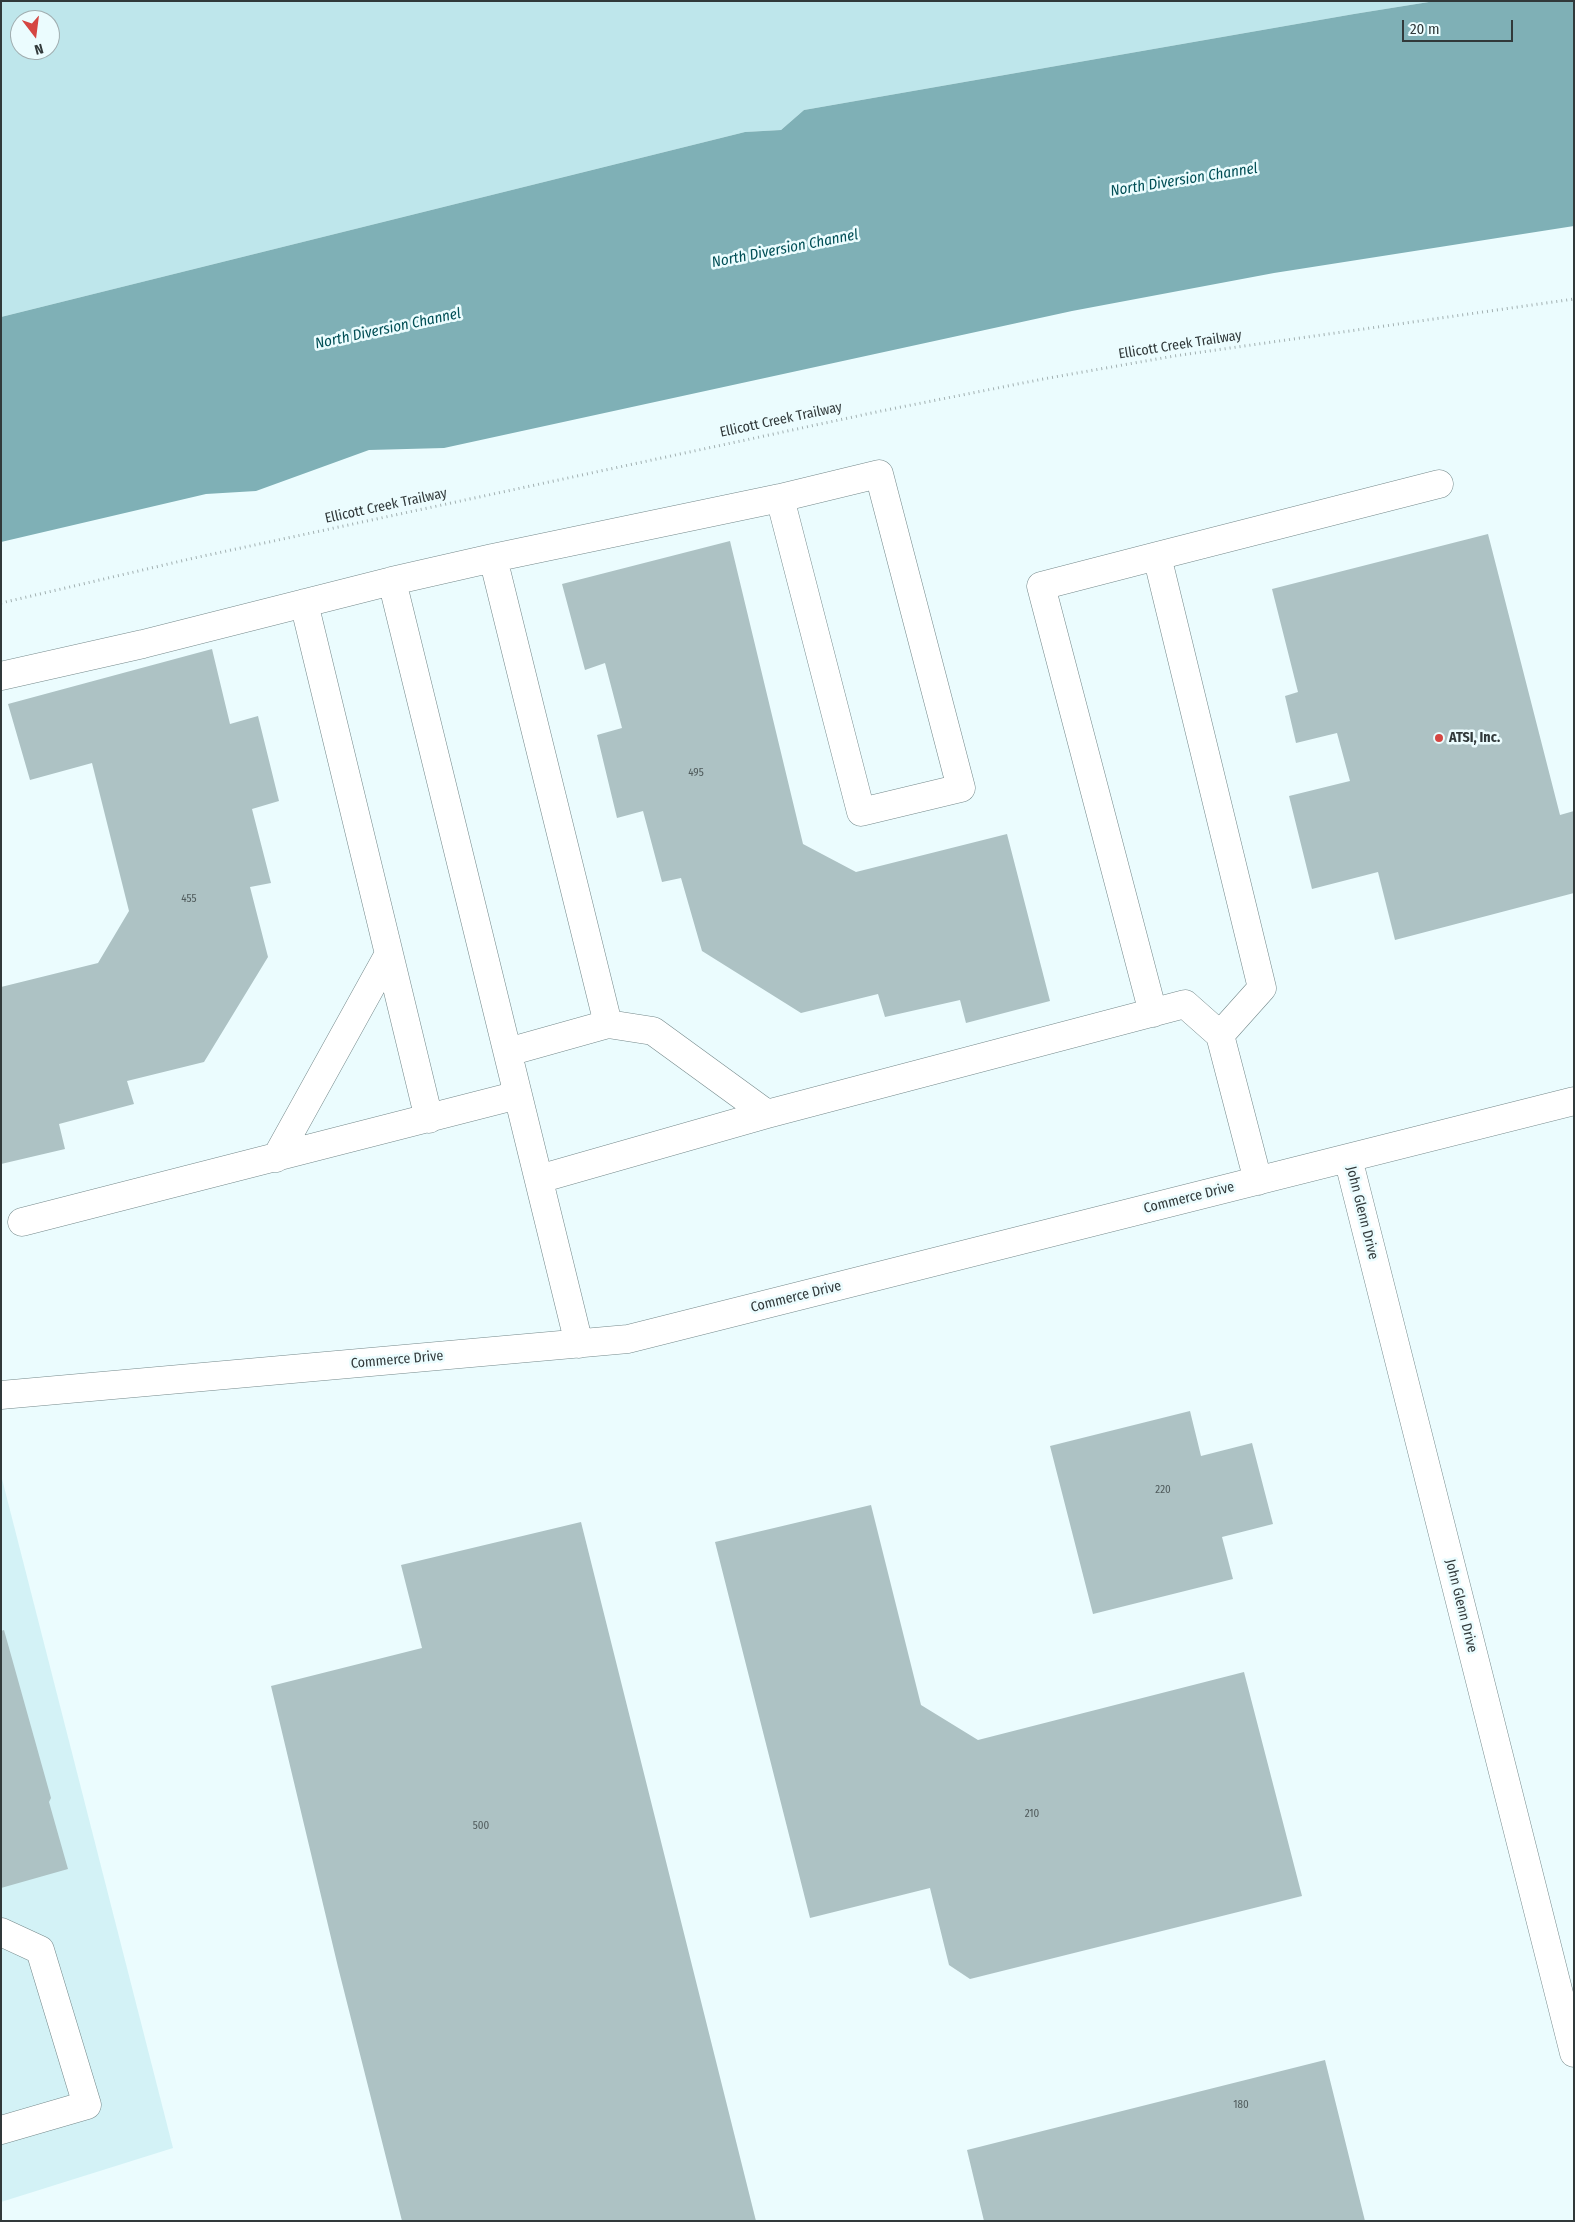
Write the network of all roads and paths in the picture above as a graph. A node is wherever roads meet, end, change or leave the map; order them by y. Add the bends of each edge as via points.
1 (1574, 299) edge
2 (1439, 484) dead end
3 (780, 498) junction
4 (1158, 556) junction
5 (493, 558) junction
6 (392, 580) junction
7 (1, 603) edge
8 (304, 603) junction
9 (1, 676) edge
10 (388, 954) junction
11 (1153, 1013) junction
12 (608, 1024) junction
13 (1220, 1035) junction
14 (508, 1052) junction
15 (518, 1095) junction
16 (1574, 1101) edge
17 (767, 1114) junction
18 (429, 1118) junction
19 (276, 1158) junction
20 (1348, 1158) junction
21 (539, 1179) junction
22 (1258, 1181) junction
23 (22, 1222) dead end
24 (579, 1344) junction
25 (1, 1395) edge
26 (1, 1932) edge
27 (1563, 1968) edge
28 (1574, 2053) edge
29 (1, 2130) edge

1 - 7 path, Ellicott Creek Trailway via 1043,378 262,544
2 - 4 street
3 - 3 street via 879,474 961,788 861,812
3 - 5 street
4 - 11 street via 1041,586
4 - 13 street via 1262,988
5 - 6 street
5 - 12 street
6 - 8 street
6 - 14 street
8 - 9 street
8 - 10 street
10 - 18 street
10 - 19 street
11 - 13 street via 1185,1004
11 - 17 street
12 - 14 street
12 - 17 street via 654,1031
13 - 22 street
14 - 15 street
15 - 18 street
15 - 21 street
16 - 20 street, Commerce Drive
17 - 21 street
18 - 19 street
19 - 23 street
20 - 22 street, Commerce Drive
20 - 27 street, John Glenn Drive
21 - 24 street
22 - 24 street, Commerce Drive via 628,1339
24 - 25 street, Commerce Drive
26 - 29 street via 40,1950 87,2105
27 - 28 street, John Glenn Drive

